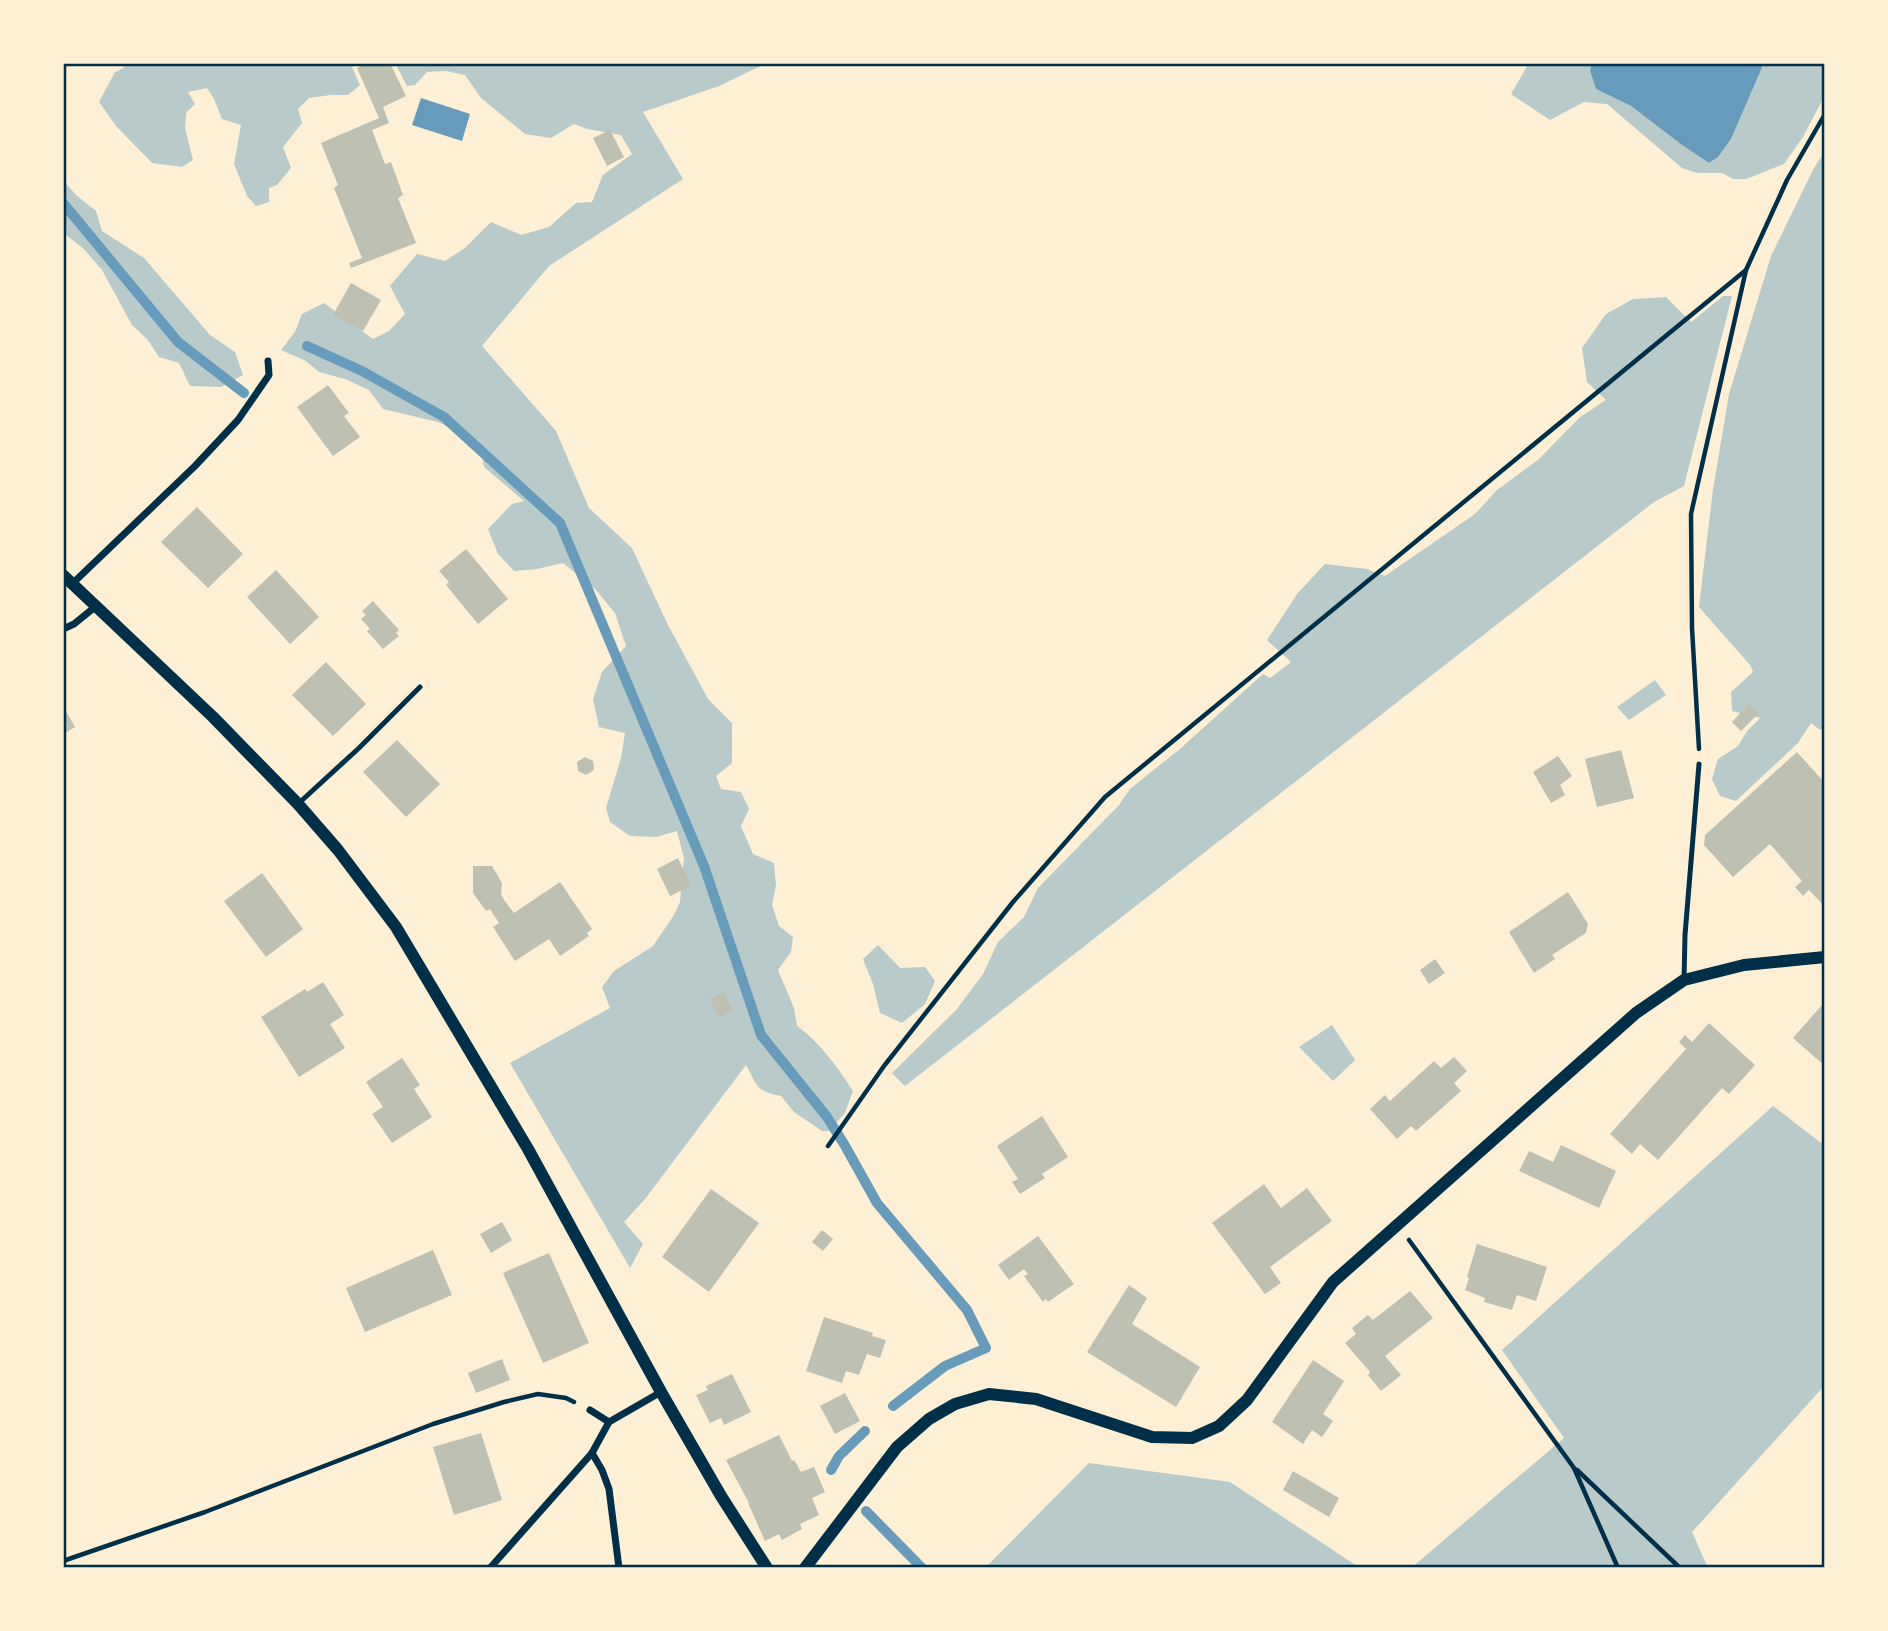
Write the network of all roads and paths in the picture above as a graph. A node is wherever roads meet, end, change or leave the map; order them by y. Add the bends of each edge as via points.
1 (1825, 114) edge
2 (1746, 270) junction
3 (268, 361) dead end
4 (68, 579) edge
5 (95, 607) junction
6 (63, 629) edge
7 (420, 687) dead end
8 (1699, 764) joint
9 (298, 804) junction
10 (1825, 957) edge
11 (1684, 980) junction
12 (828, 1146) dead end
13 (1398, 1224) junction
14 (661, 1392) junction
15 (590, 1410) joint
16 (609, 1422) junction
17 (592, 1453) junction
18 (1574, 1468) junction
19 (63, 1561) edge
20 (490, 1568) edge
21 (619, 1568) edge
22 (767, 1568) edge
23 (805, 1568) edge
24 (1618, 1568) edge
25 (1680, 1568) edge

1 - 2 path via 1787,180
2 - 8 path via 1691,514
2 - 12 path via 1105,797 1013,902 884,1066
3 - 4 street via 269,375 238,420 195,466
4 - 5 street
5 - 6 street
5 - 9 street
7 - 9 lane
8 - 11 lane
9 - 14 street via 396,927 528,1149
10 - 11 street via 1744,965
11 - 13 street via 1636,1013
13 - 18 path
13 - 23 street via 1333,1282 1247,1400 1219,1426 1192,1438 1152,1437 1036,1399 989,1394 956,1404 929,1419 897,1447
14 - 16 street
14 - 22 street
15 - 16 street
15 - 19 path via 566,1398 538,1394 504,1402
16 - 17 street
17 - 20 street
17 - 21 street via 609,1489
18 - 24 path
18 - 25 path

